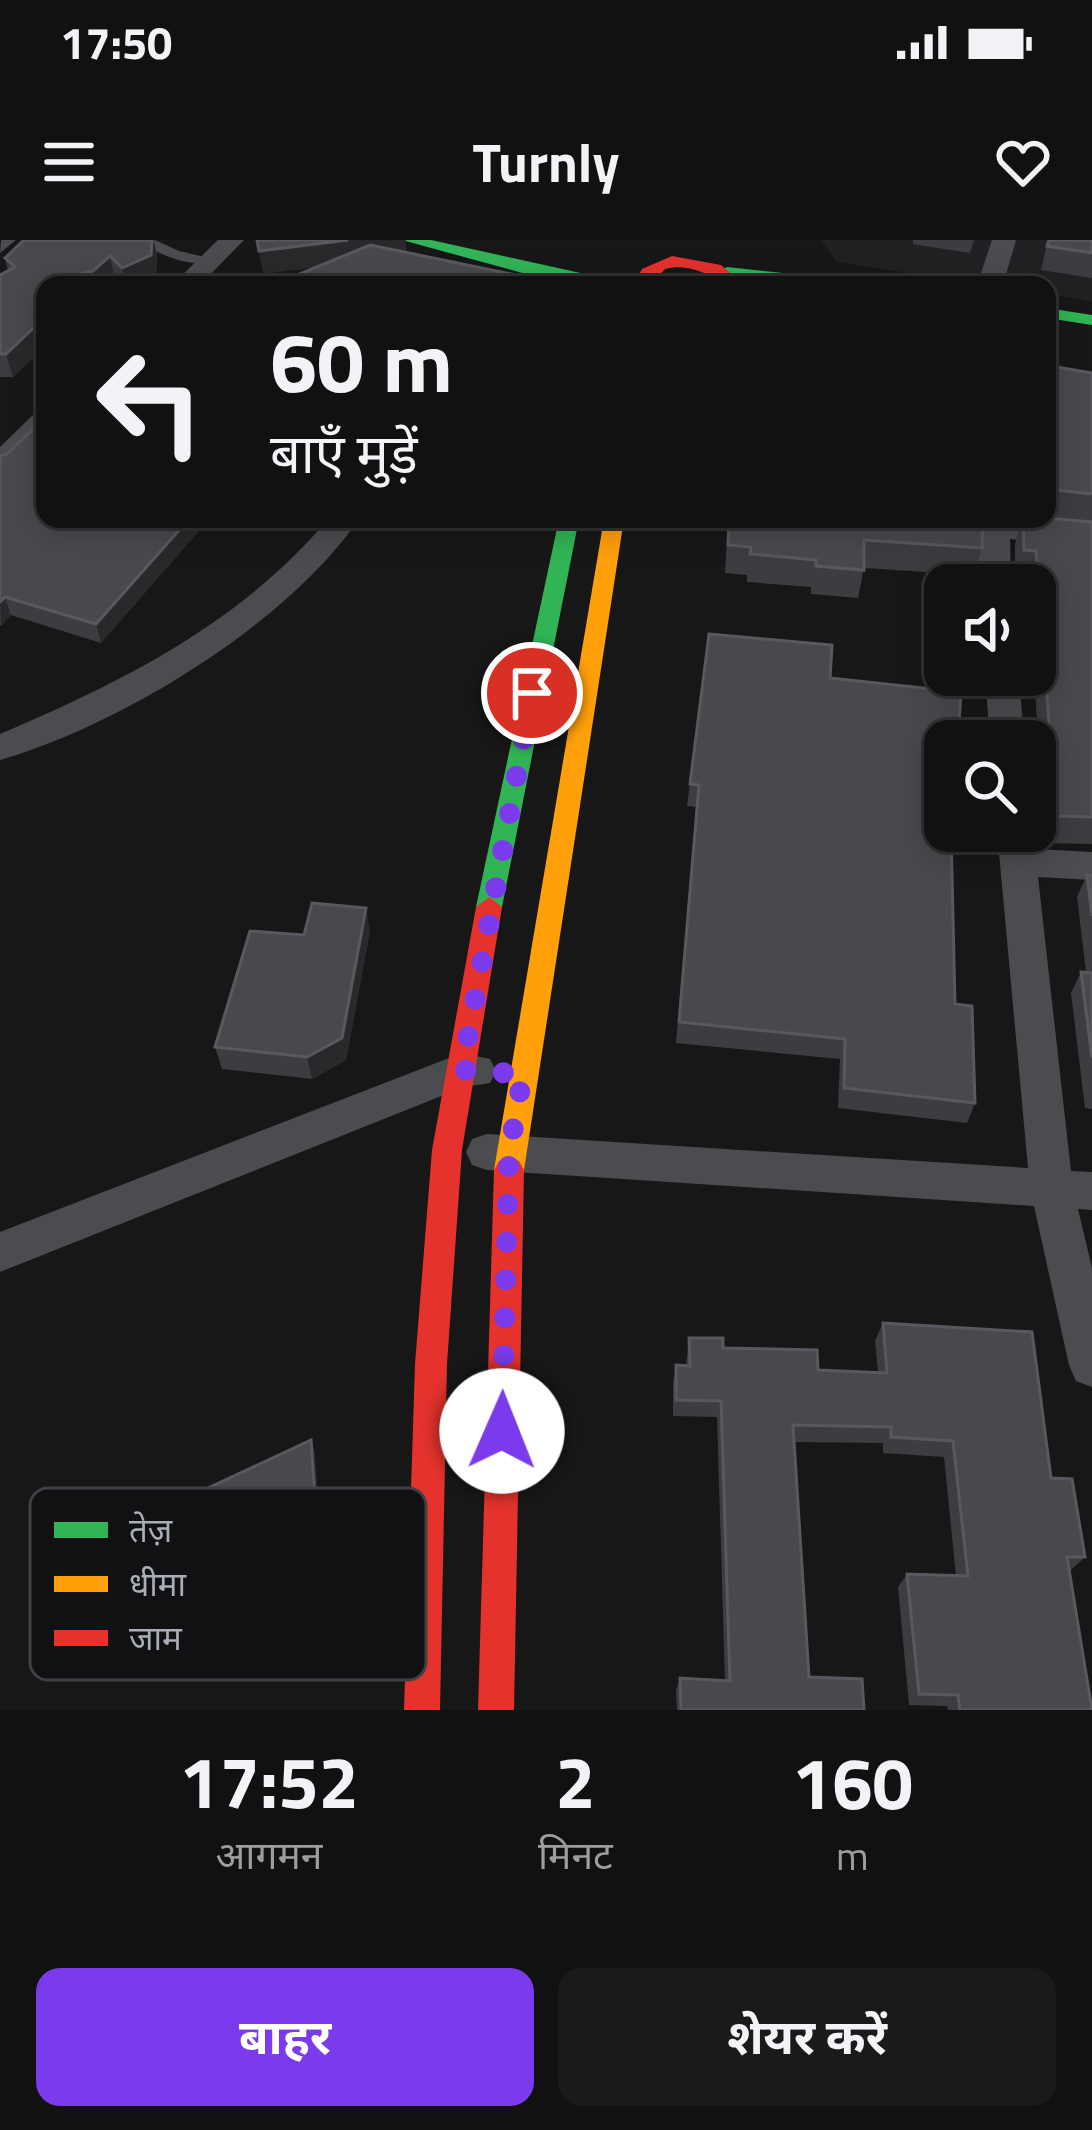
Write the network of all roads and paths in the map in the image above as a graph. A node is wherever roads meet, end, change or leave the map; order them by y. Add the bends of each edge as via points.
1 (9, 240) edge
2 (144, 240) edge
3 (232, 240) edge
4 (411, 240) edge
5 (1004, 240) edge
6 (0, 249) edge
7 (804, 254) dead end
8 (664, 263) edge
9 (519, 264) edge
10 (727, 266) edge
11 (195, 276) edge
12 (197, 276) edge
13 (580, 276) edge
14 (791, 276) edge
15 (835, 276) edge
16 (993, 276) edge
17 (1056, 314) edge
18 (1092, 320) edge
19 (36, 432) edge
20 (0, 463) edge
21 (338, 528) edge
22 (567, 528) edge
23 (613, 528) edge
24 (1021, 528) edge
25 (1034, 528) edge
26 (1092, 536) edge
27 (993, 564) edge
28 (0, 748) edge
29 (1017, 852) edge
30 (1039, 852) edge
31 (1092, 866) edge
32 (462, 1070) junction
33 (523, 1074) junction
34 (447, 1150) junction
35 (509, 1153) junction
36 (1072, 1189) edge
37 (0, 1252) edge
38 (1092, 1365) edge
39 (426, 1537) edge
40 (423, 1680) edge
41 (422, 1710) edge
42 (496, 1710) edge

1 - 6 lane
2 - 11 lane via 176,255
3 - 12 street
4 - 9 main road
5 - 16 street
7 - 15 main road
8 - 9 main road
8 - 10 main road
9 - 13 main road
10 - 14 main road
17 - 18 main road
19 - 20 street
21 - 28 street via 313,562 206,646
22 - 32 main road
23 - 33 main road
24 - 27 street via 997,532
25 - 26 street
29 - 36 street
30 - 31 street
32 - 33 street
32 - 34 main road
32 - 37 street
33 - 35 main road
34 - 35 street
34 - 39 main road
35 - 36 street
35 - 42 main road
36 - 38 street
40 - 41 main road

